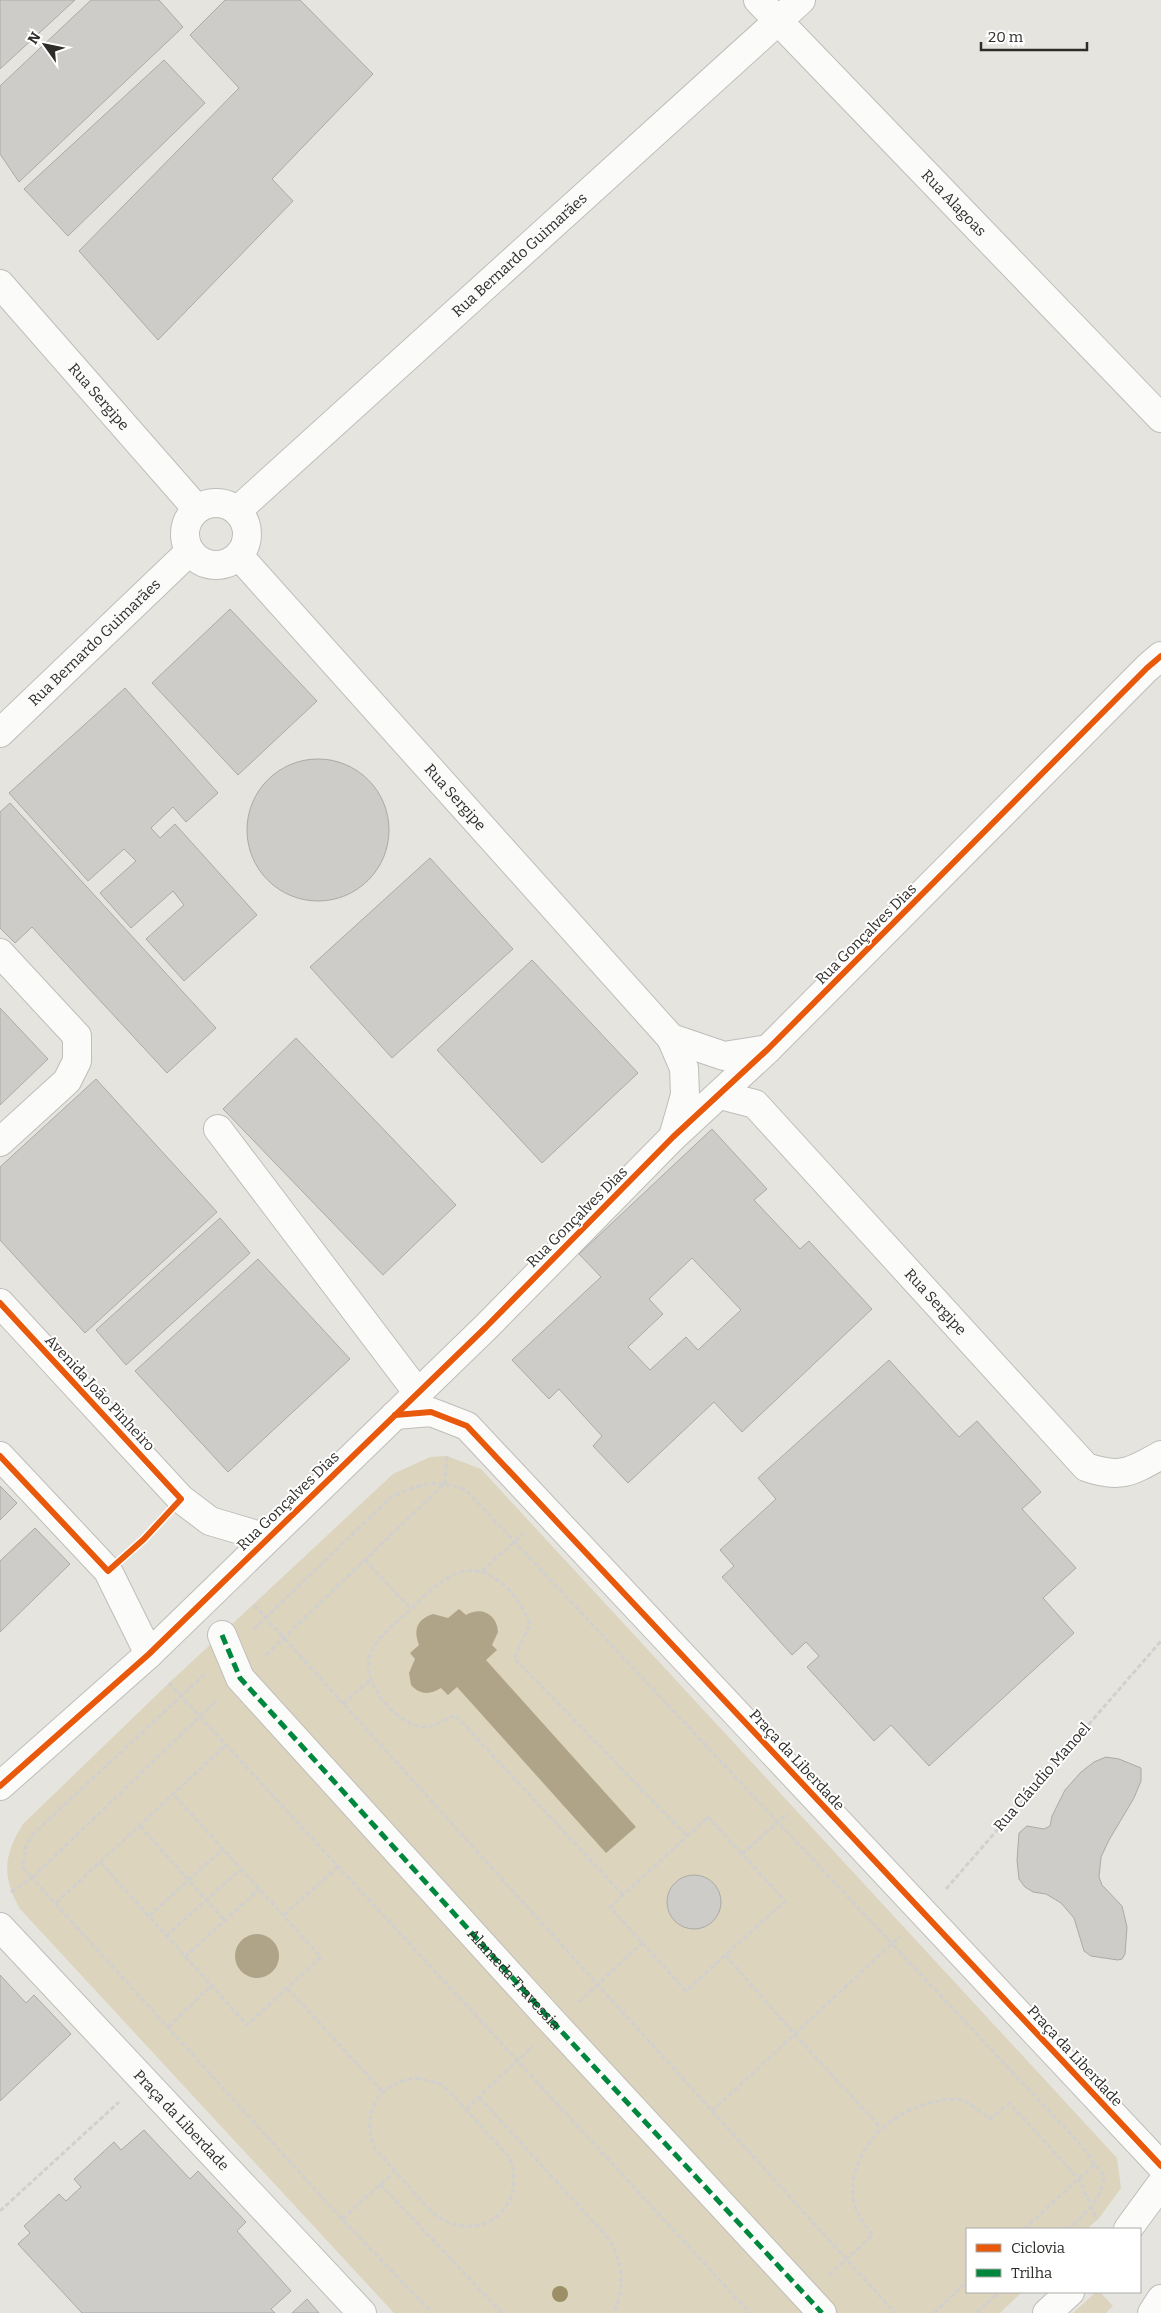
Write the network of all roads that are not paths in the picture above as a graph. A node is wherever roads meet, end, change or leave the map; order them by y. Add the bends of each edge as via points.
1 (758, 0) edge
2 (801, 0) edge
3 (778, 21) junction
4 (0, 284) edge
5 (1158, 411) edge
6 (197, 509) junction
7 (238, 510) junction
8 (190, 552) junction
9 (239, 556) junction
10 (1161, 656) edge
11 (0, 733) edge
12 (0, 953) edge
13 (671, 1038) junction
14 (768, 1049) junction
15 (720, 1094) junction
16 (218, 1129) dead end
17 (673, 1137) junction
18 (0, 1142) edge
19 (0, 1303) edge
20 (418, 1393) junction
21 (395, 1415) junction
22 (1161, 1455) edge
23 (0, 1456) edge
24 (267, 1538) junction
25 (225, 1643) road end
26 (149, 1654) junction
27 (0, 1786) edge
28 (0, 1927) edge
29 (1161, 2166) edge
30 (1161, 2184) edge
31 (1129, 2228) edge
32 (1069, 2293) edge
33 (1161, 2299) edge
34 (814, 2304) edge
35 (362, 2313) edge
36 (1047, 2313) edge
37 (1152, 2313) edge

1 - 3 street, Rua Alagoas
2 - 3 street, Rua Bernardo Guimarães
3 - 5 street, Rua Alagoas
3 - 7 street, Rua Bernardo Guimarães
4 - 6 street, Rua Sergipe
6 - 7 street via 204,504 222,503
6 - 8 street via 185,529
7 - 9 street via 248,533
8 - 9 street via 204,563 213,565 231,562
8 - 11 street, Rua Bernardo Guimarães
9 - 13 street, Rua Sergipe
10 - 14 street, Rua Gonçalves Dias
12 - 18 street via 77,1036 77,1061 67,1081
13 - 14 street, Rua Sergipe via 724,1056
13 - 17 street, Rua Sergipe via 684,1068 685,1095
14 - 15 street, Rua Gonçalves Dias
15 - 17 street, Rua Gonçalves Dias
15 - 22 street, Rua Sergipe via 755,1104 1086,1467 1107,1474 1135,1470
16 - 20 street
17 - 20 street, Rua Gonçalves Dias
19 - 24 street, Avenida João Pinheiro via 181,1499 210,1522
20 - 21 street, Rua Gonçalves Dias
21 - 24 street, Rua Gonçalves Dias
21 - 29 street, Praça da Liberdade via 431,1412 467,1426 915,1922
23 - 26 street via 108,1571
24 - 26 street, Rua Gonçalves Dias
25 - 34 street, Alameda Travessia via 240,1678
26 - 27 street, Rua Gonçalves Dias
28 - 35 street, Praça da Liberdade
30 - 31 street
32 - 36 street
33 - 37 street

